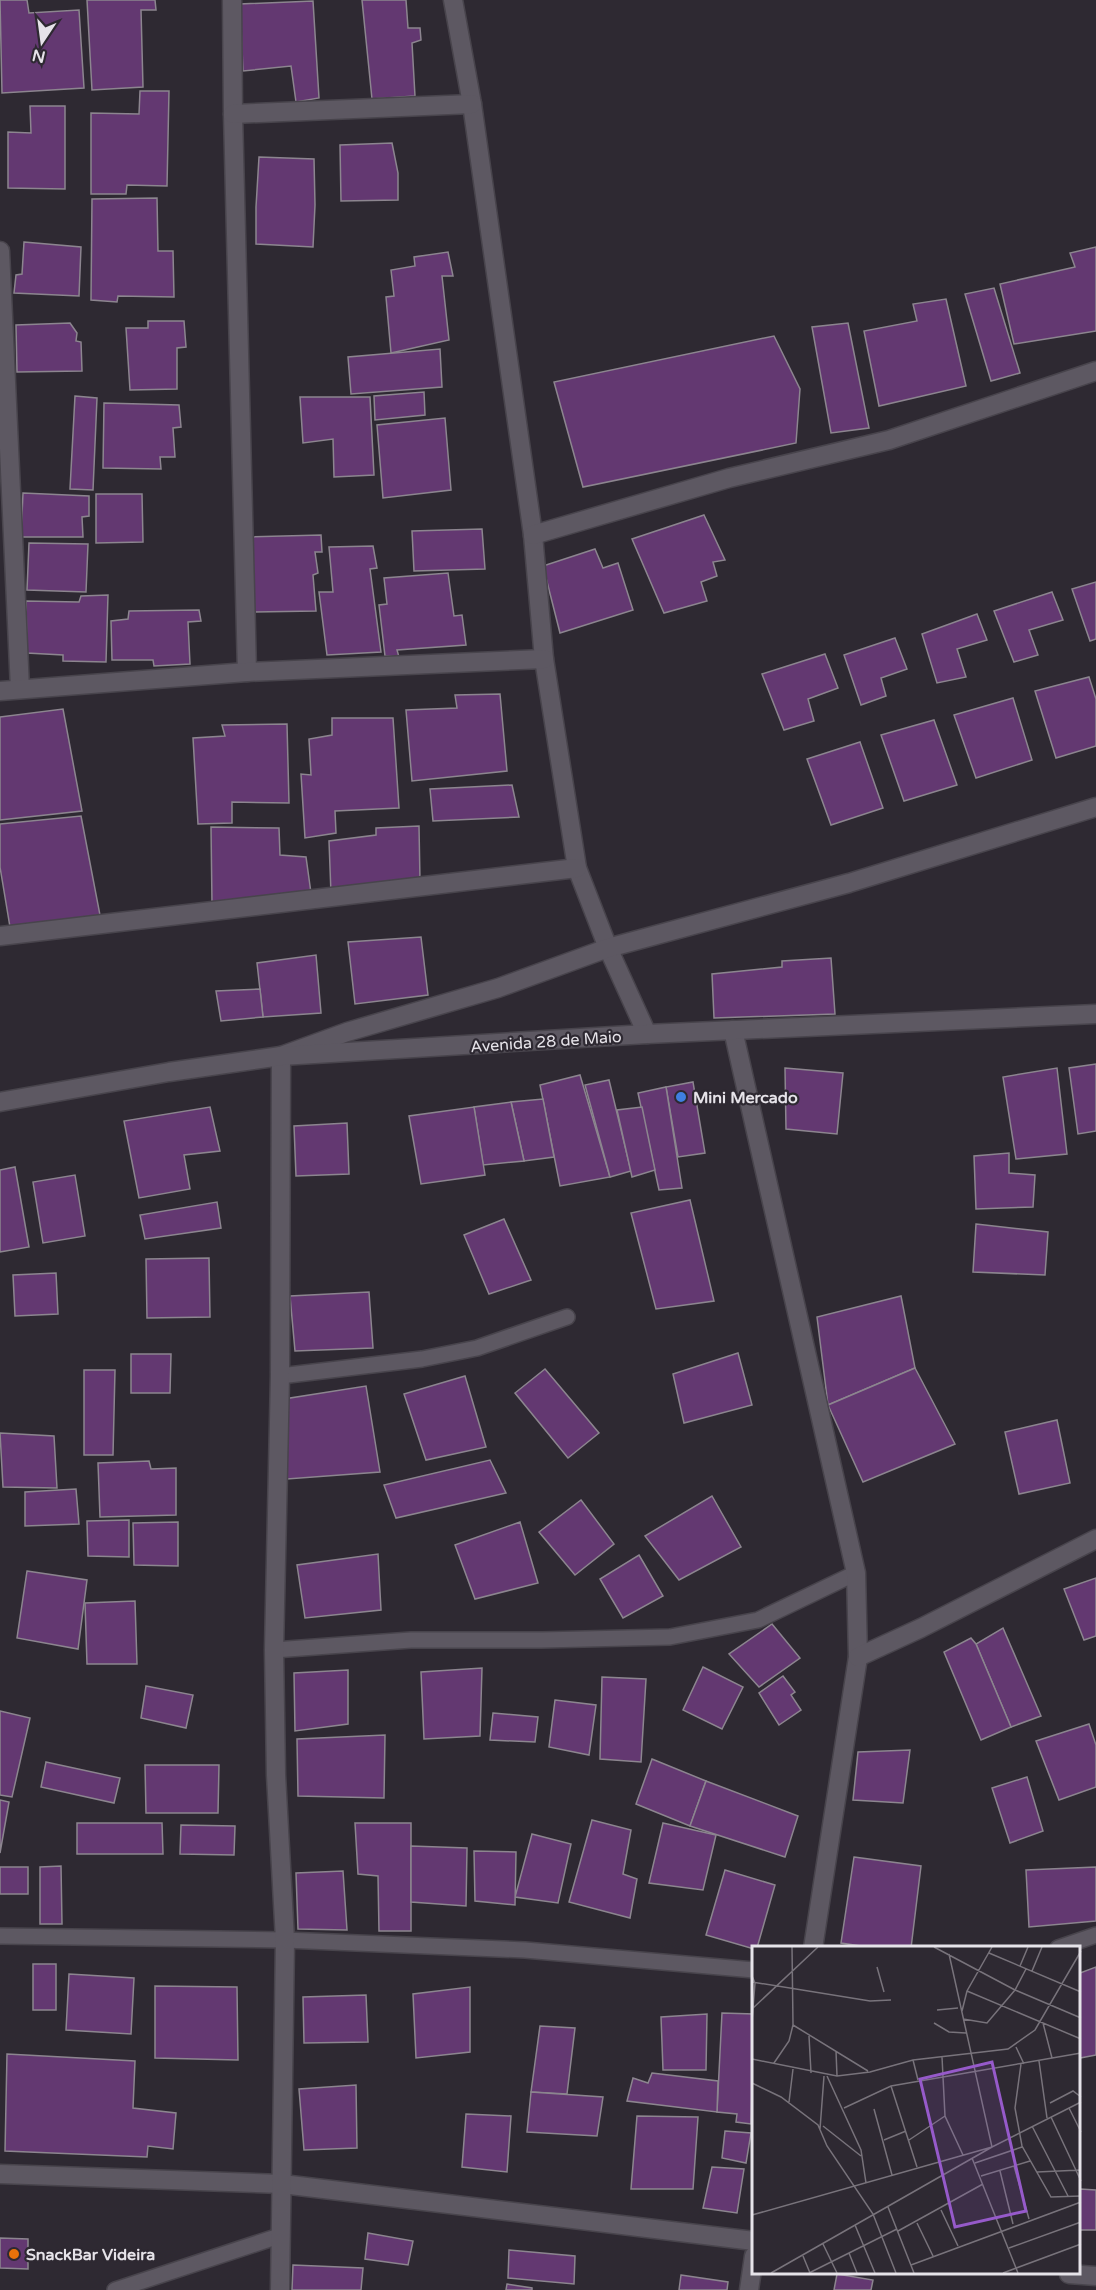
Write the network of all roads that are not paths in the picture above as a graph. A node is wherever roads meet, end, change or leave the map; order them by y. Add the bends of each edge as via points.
1 (232, 0) edge
2 (453, 0) edge
3 (472, 104) junction
4 (232, 114) junction
5 (0, 251) edge
6 (1096, 371) edge
7 (533, 535) junction
8 (544, 659) junction
9 (248, 672) junction
10 (20, 689) junction
11 (0, 691) edge
12 (1096, 807) edge
13 (577, 868) junction
14 (0, 936) edge
15 (608, 948) junction
16 (1096, 1014) edge
17 (733, 1030) junction
18 (647, 1034) junction
19 (281, 1056) junction
20 (0, 1102) edge
21 (567, 1317) dead end
22 (280, 1376) junction
23 (1096, 1539) edge
24 (856, 1573) junction
25 (274, 1650) junction
26 (858, 1657) junction
27 (1096, 1935) edge
28 (0, 1936) edge
29 (285, 1940) junction
30 (813, 1946) edge
31 (1065, 1946) edge
32 (752, 1970) edge
33 (0, 2174) edge
34 (282, 2184) junction
35 (279, 2236) junction
36 (752, 2241) edge
37 (752, 2270) edge
38 (1081, 2275) edge
39 (1096, 2276) edge
40 (115, 2290) edge
41 (280, 2290) edge
42 (749, 2290) edge

1 - 4 street
2 - 3 street
3 - 4 street
3 - 7 street
4 - 9 street
5 - 10 street
6 - 7 street via 889,440 729,478
7 - 8 street
8 - 9 street
8 - 13 street
9 - 10 street
10 - 11 street
12 - 15 street via 849,883
13 - 14 street
13 - 15 street
15 - 18 street
15 - 19 street via 498,988 347,1032
16 - 17 street, Avenida 28 de Maio
17 - 18 street, Avenida 28 de Maio
17 - 24 street
18 - 19 street, Avenida 28 de Maio
19 - 20 street, Avenida 28 de Maio
19 - 22 street
21 - 22 lane via 477,1348 422,1359
22 - 25 street
23 - 26 street
24 - 25 lane via 758,1620 670,1637 411,1640
24 - 26 street
25 - 29 street
26 - 30 street
27 - 31 lane
28 - 29 lane
29 - 32 lane via 525,1950
29 - 34 street
33 - 34 street
34 - 35 street
34 - 36 street
35 - 40 lane
35 - 41 street
37 - 42 street
38 - 39 street

